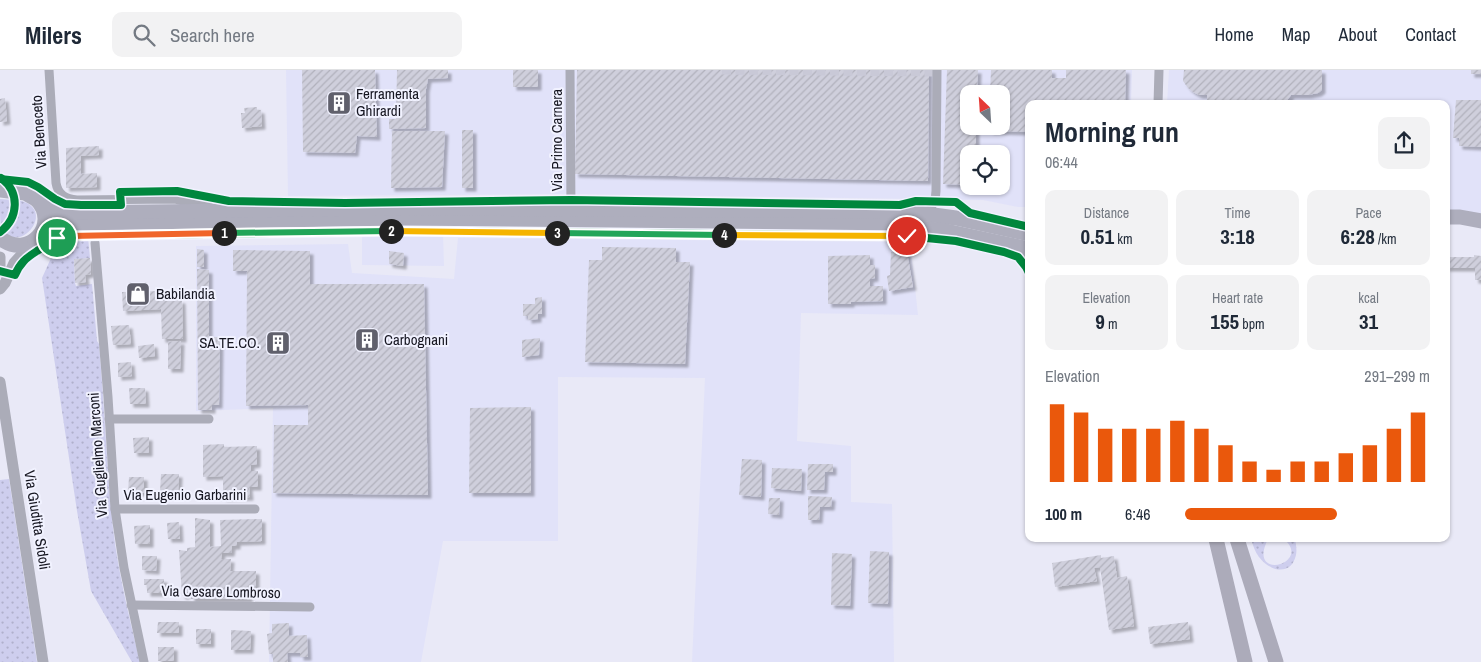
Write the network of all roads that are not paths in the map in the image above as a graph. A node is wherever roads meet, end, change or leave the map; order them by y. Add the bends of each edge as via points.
1 (49, 70) edge
2 (570, 70) edge
3 (937, 70) edge
4 (1159, 70) edge
5 (1158, 100) edge
6 (0, 190) edge
7 (32, 196) junction
8 (571, 210) junction
9 (235, 211) junction
10 (928, 214) junction
11 (1450, 217) edge
12 (1481, 221) edge
13 (1481, 226) edge
14 (1450, 228) edge
15 (1025, 233) edge
16 (0, 238) edge
17 (36, 240) junction
18 (95, 243) dead end
19 (1006, 244) junction
20 (1025, 248) edge
21 (1025, 255) edge
22 (0, 257) edge
23 (0, 271) edge
24 (0, 289) edge
25 (0, 382) edge
26 (109, 419) junction
27 (209, 419) dead end
28 (115, 509) junction
29 (255, 509) dead end
30 (1217, 542) edge
31 (1238, 542) edge
32 (132, 605) junction
33 (310, 607) dead end
34 (43, 662) edge
35 (144, 662) edge
36 (1245, 662) edge
37 (1276, 662) edge

1 - 9 street, Via Beneceto via 56,183 61,195 81,200 180,199
2 - 8 street, Via Primo Carnera
3 - 10 street via 936,191
4 - 5 street
6 - 7 main road
7 - 9 main road via 55,210 69,213
7 - 17 main road via 42,208 44,218
8 - 9 main road
8 - 10 main road
10 - 15 main road
11 - 12 main road
13 - 14 main road
16 - 17 main road via 20,246
17 - 19 main road via 51,231 70,227 411,223 902,226 946,231
17 - 24 street via 14,263
18 - 26 street, Via Guglielmo Marconi
19 - 20 main road
19 - 21 street
22 - 23 street
25 - 34 street, Via Giuditta Sidoli
26 - 27 street
26 - 28 street, Via Guglielmo Marconi
28 - 29 street, Via Eugenio Garbarini
28 - 32 street, Via Guglielmo Marconi
30 - 36 highway
31 - 37 highway
32 - 33 street, Via Cesare Lombroso
32 - 35 street, Via Guglielmo Marconi

